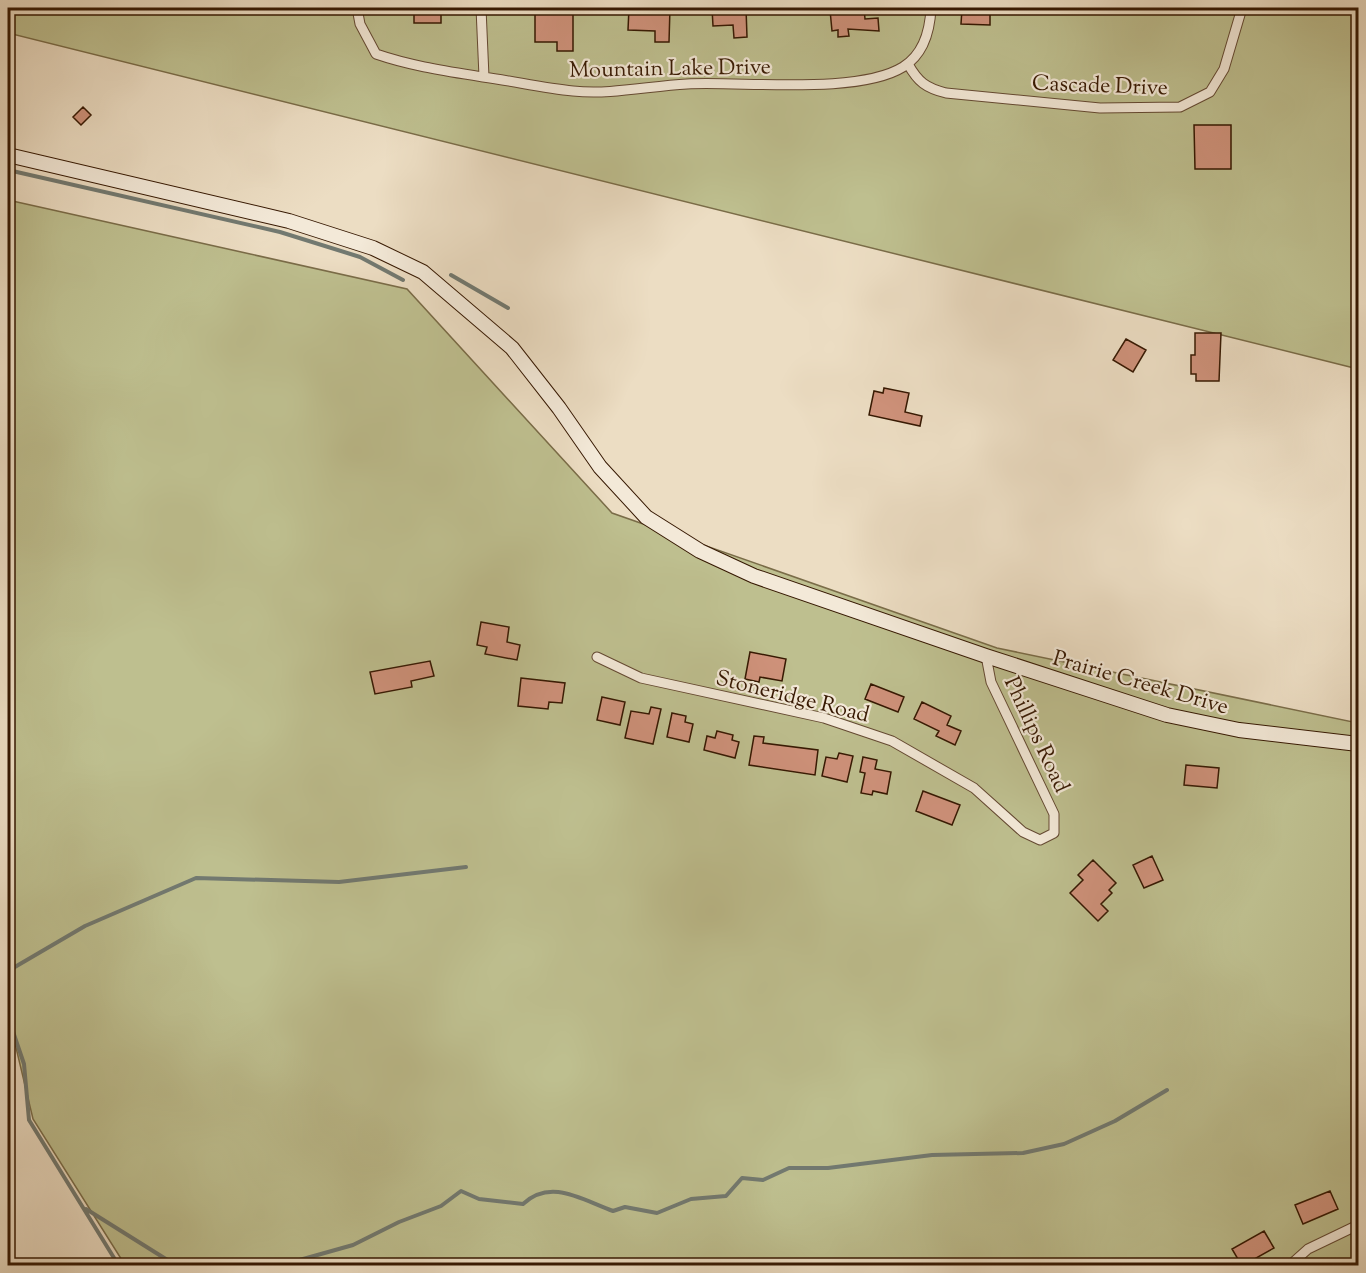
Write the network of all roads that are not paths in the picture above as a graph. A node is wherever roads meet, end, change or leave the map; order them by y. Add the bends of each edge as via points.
1 (357, 8) edge
2 (481, 8) edge
3 (931, 8) edge
4 (1242, 8) edge
5 (908, 64) junction
6 (484, 77) junction
7 (8, 154) edge
8 (986, 656) junction
9 (597, 657) dead end
10 (1359, 744) edge
11 (1054, 828) joint
12 (1359, 1225) edge
13 (1289, 1266) edge

1 - 6 street, Mountain Lake Drive via 360,24 376,54 411,66
2 - 6 street
3 - 5 street via 930,30
4 - 5 street, Cascade Drive via 1224,69 1210,92 1180,107 1100,108 946,93 927,88 916,79
5 - 6 street, Mountain Lake Drive via 879,77 846,82 687,84 628,90 575,91
7 - 8 main road, Prairie Creek Drive via 289,221 373,248 423,272 512,348 600,467 646,517 700,551 754,576
8 - 10 main road, Prairie Creek Drive via 1167,715 1239,730
8 - 11 street, Phillips Road via 991,682 1054,814
9 - 11 street, Stoneridge Road via 641,678 860,729 892,741 974,788 1023,832 1040,840 1054,833
12 - 13 street via 1308,1249

